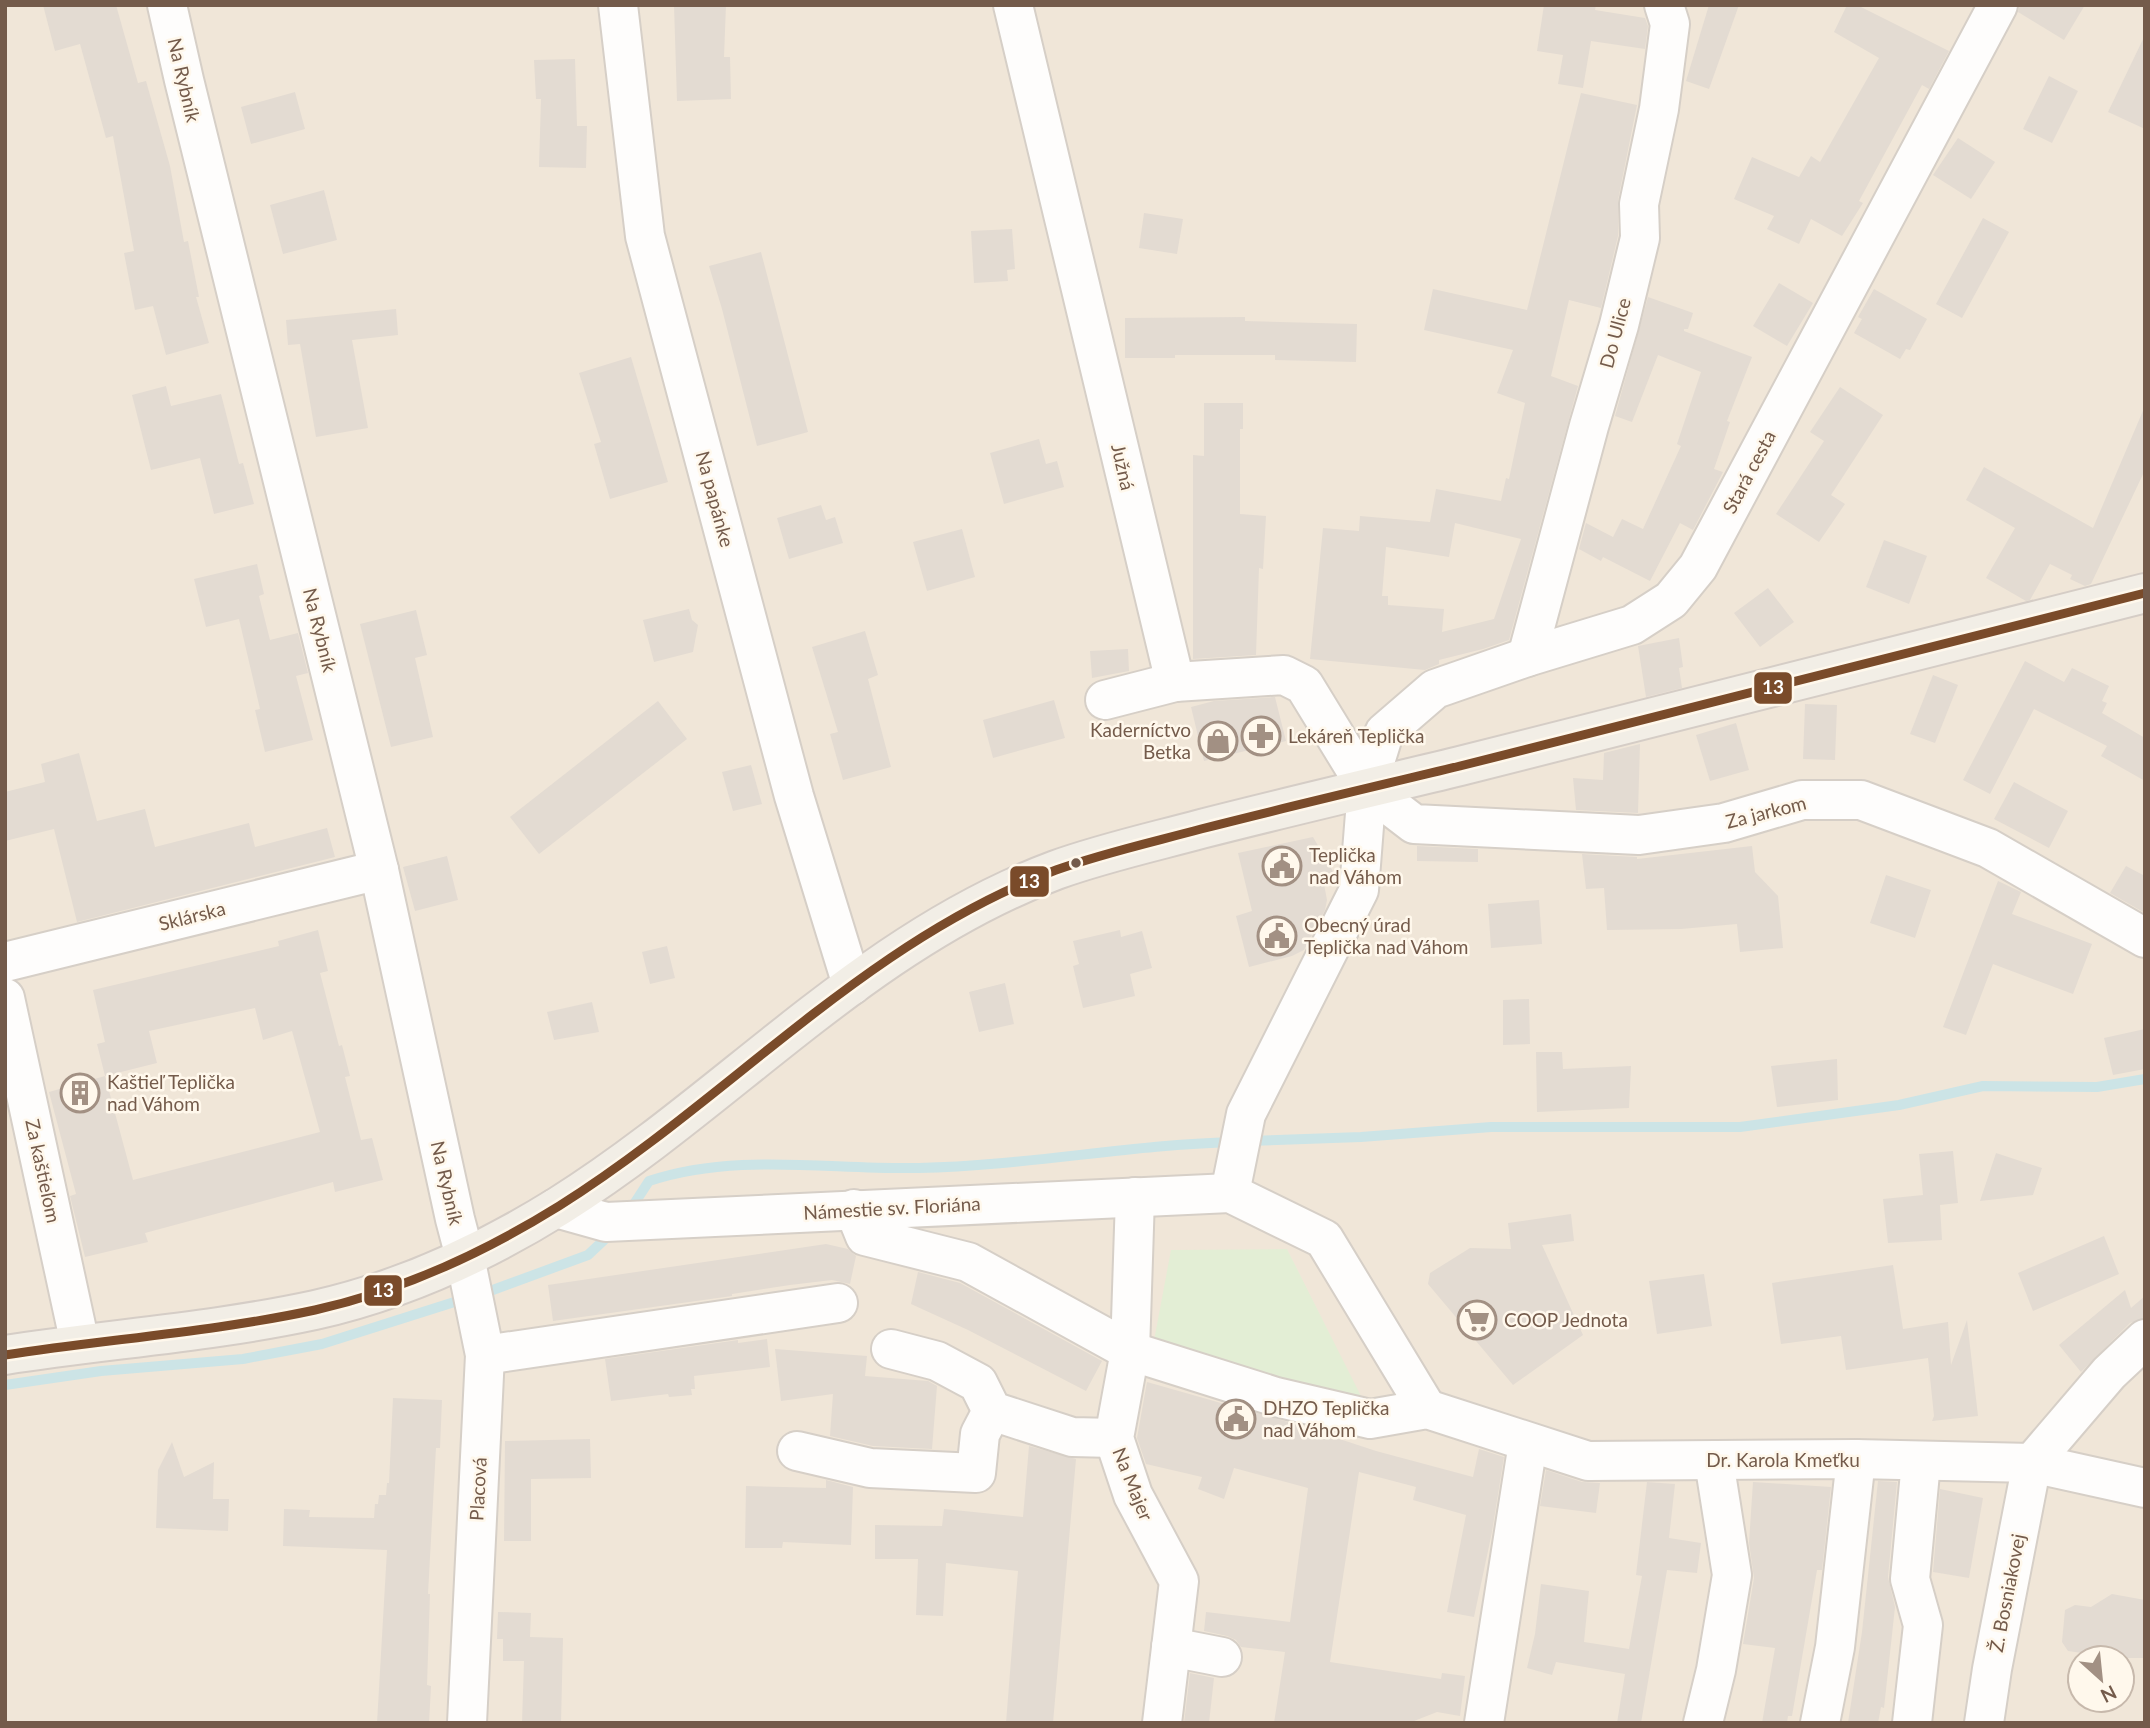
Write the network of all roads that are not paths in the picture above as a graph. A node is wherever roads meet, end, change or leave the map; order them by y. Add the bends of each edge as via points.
1 (167, 5) edge
2 (618, 5) edge
3 (1013, 5) edge
4 (1664, 5) edge
5 (1998, 5) edge
6 (2145, 593) edge
7 (1527, 657) junction
8 (1175, 682) junction
9 (1105, 700) dead end
10 (1367, 788) junction
11 (379, 870) junction
12 (2145, 938) edge
13 (5, 962) edge
14 (852, 985) junction
15 (5, 998) edge
16 (1230, 1193) junction
17 (1135, 1197) junction
18 (556, 1208) junction
19 (854, 1209) junction
20 (467, 1264) junction
21 (838, 1303) dead end
22 (2145, 1339) edge
23 (80, 1344) junction
24 (891, 1349) dead end
25 (1130, 1351) junction
26 (5, 1355) edge
27 (485, 1355) junction
28 (1427, 1409) junction
29 (992, 1411) junction
30 (1114, 1438) junction
31 (1528, 1443) junction
32 (797, 1451) dead end
33 (1856, 1459) junction
34 (1713, 1461) junction
35 (1921, 1462) junction
36 (2032, 1463) junction
37 (2145, 1488) edge
38 (1171, 1647) junction
39 (1222, 1657) dead end
40 (467, 1723) edge
41 (1162, 1723) edge
42 (1484, 1723) edge
43 (1703, 1723) edge
44 (1820, 1723) edge
45 (1912, 1723) edge
46 (1984, 1723) edge

1 - 11 street, Na Rybník
2 - 14 street, Na papánke via 645,236 791,783
3 - 8 street, Južná
4 - 7 street, Do Ulice via 1670,24 1659,109 1639,204 1640,238
5 - 7 street, Stará cesta via 1698,567 1671,600 1632,625
6 - 10 main road
7 - 10 street, Stará cesta via 1435,689 1384,733
8 - 9 street
8 - 10 street via 1284,675 1304,685
10 - 12 street, Za jarkom via 1414,824 1639,835 1724,824 1802,800 1861,800 1988,848
10 - 14 main road via 1056,870 946,922
10 - 16 street via 1359,890 1259,1085 1239,1140
11 - 13 street, Sklárska
11 - 20 street, Na Rybník
14 - 18 main road via 684,1117
15 - 23 street, Za kaštieľom
16 - 17 street, Námestie sv. Floriána
16 - 28 street, Námestie sv. Floriána via 1324,1239
17 - 19 street, Námestie sv. Floriána
17 - 25 street, Na Majer
18 - 19 street, Námestie sv. Floriána via 606,1222
18 - 20 main road
19 - 25 street via 865,1236 968,1262
20 - 23 main road via 320,1309 222,1327
20 - 27 street, Placová
21 - 27 street
22 - 36 street via 2109,1373
23 - 26 main road
24 - 29 street via 937,1361 978,1383
25 - 28 street via 1276,1397 1370,1419
25 - 30 street, Na Majer
27 - 40 street, Placová
28 - 31 street, Dr. Karola Kmeťku
29 - 30 street via 1072,1437
29 - 32 street via 980,1434 976,1473 870,1468
30 - 38 street, Na Majer via 1133,1495 1179,1581
31 - 34 street, Dr. Karola Kmeťku via 1588,1461
31 - 42 street
33 - 34 street, Dr. Karola Kmeťku
33 - 35 street, Dr. Karola Kmeťku
33 - 44 street via 1835,1647
34 - 43 street via 1732,1575
35 - 36 street, Dr. Karola Kmeťku
35 - 45 street via 1910,1579 1923,1625
36 - 37 street, Dr. Karola Kmeťku
36 - 46 street, Ž. Bosniakovej
38 - 39 street
38 - 41 street, Na Majer

